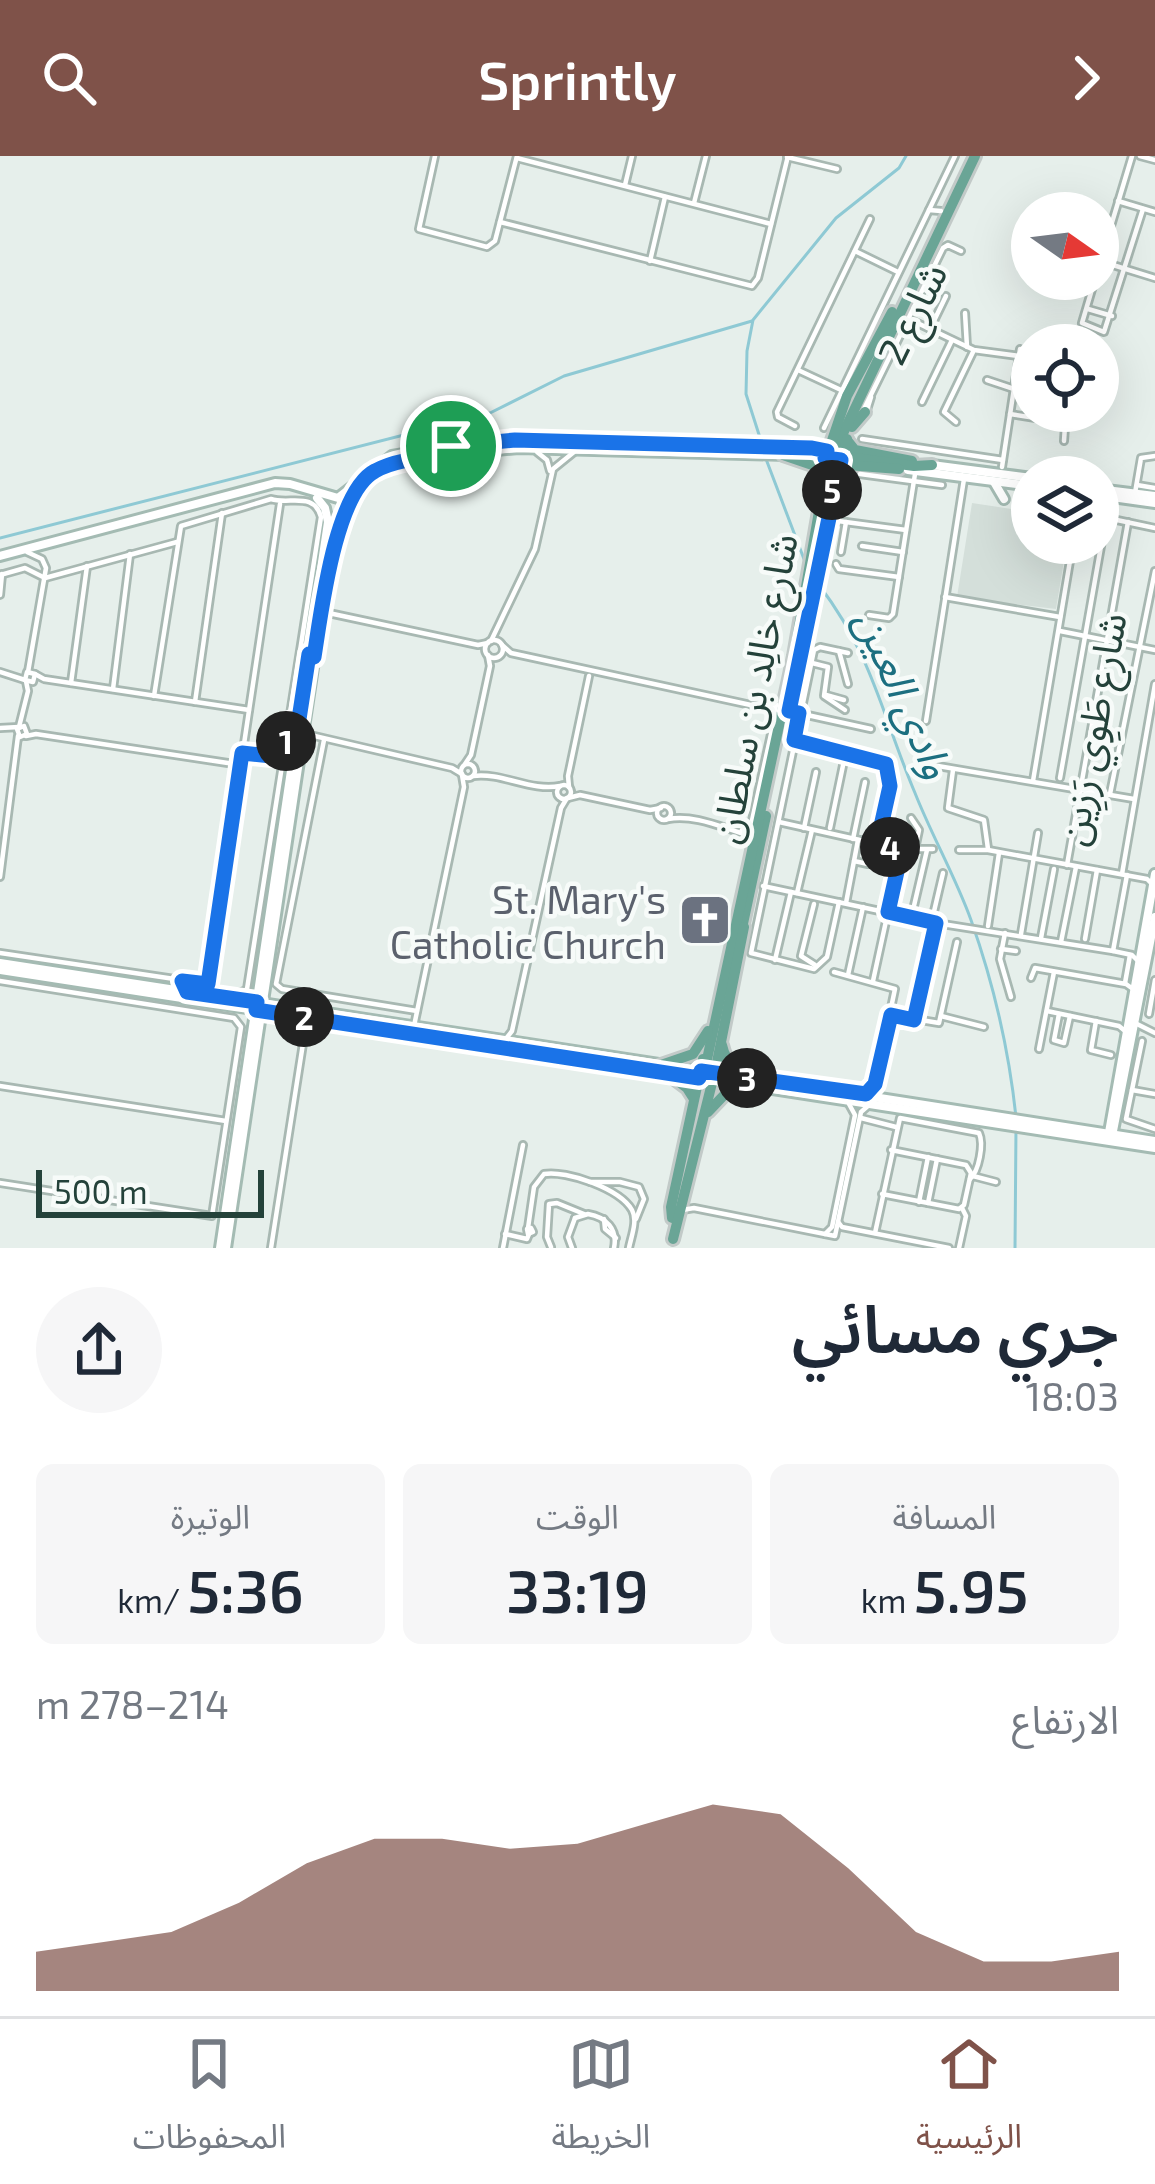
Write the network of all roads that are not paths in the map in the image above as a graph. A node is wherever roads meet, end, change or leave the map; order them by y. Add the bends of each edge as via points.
1 (435, 156) edge
2 (632, 156) edge
3 (706, 156) edge
4 (788, 156) edge
5 (955, 156) edge
6 (972, 156) edge
7 (1136, 156) edge
8 (517, 157) edge
9 (1155, 160) edge
10 (838, 169) dead end
11 (625, 186) junction
12 (665, 197) junction
13 (1119, 198) edge
14 (1119, 201) edge
15 (694, 204) junction
16 (1143, 209) junction
17 (1155, 212) edge
18 (935, 213) junction
19 (870, 219) dead end
20 (500, 222) junction
21 (771, 224) junction
22 (937, 248) junction
23 (855, 251) junction
24 (961, 251) dead end
25 (650, 261) junction
26 (1119, 268) edge
27 (1126, 269) junction
28 (899, 272) junction
29 (1155, 278) edge
30 (946, 296) dead end
31 (1088, 300) edge
32 (1086, 308) junction
33 (965, 313) dead end
34 (1112, 316) junction
35 (899, 318) junction
36 (930, 329) junction
37 (952, 340) junction
38 (970, 348) junction
39 (1011, 351) edge
40 (798, 370) junction
41 (987, 380) dead end
42 (1011, 388) edge
43 (842, 391) junction
44 (922, 402) dead end
45 (1011, 408) edge
46 (865, 412) joint
47 (1010, 414) junction
48 (956, 422) dead end
49 (795, 426) dead end
50 (852, 427) junction
51 (828, 429) junction
52 (862, 440) dead end
53 (1064, 441) dead end
54 (451, 446) junction
55 (519, 448) junction
56 (597, 448) junction
57 (812, 448) junction
58 (746, 451) junction
59 (459, 453) junction
60 (781, 453) junction
61 (835, 454) junction
62 (1155, 456) edge
63 (914, 471) junction
64 (1000, 471) junction
65 (860, 474) dead end
66 (1011, 475) edge
67 (550, 477) junction
68 (364, 478) junction
69 (961, 479) junction
70 (942, 485) dead end
71 (1136, 489) junction
72 (1119, 490) edge
73 (1119, 493) edge
74 (1155, 496) edge
75 (317, 499) junction
76 (1004, 499) dead end
77 (280, 503) junction
78 (814, 506) junction
79 (222, 513) junction
80 (838, 518) junction
81 (1119, 520) edge
82 (1128, 522) junction
83 (1155, 528) edge
84 (906, 530) junction
85 (818, 539) junction
86 (177, 542) junction
87 (165, 545) junction
88 (862, 546) dead end
89 (176, 551) junction
90 (27, 552) junction
91 (841, 552) dead end
92 (903, 552) junction
93 (130, 554) junction
94 (0, 557) edge
95 (836, 564) dead end
96 (1069, 564) edge
97 (1095, 564) edge
98 (87, 566) junction
99 (318, 571) junction
100 (1155, 571) edge
101 (1, 574) edge
102 (899, 577) junction
103 (40, 579) junction
104 (0, 595) edge
105 (945, 597) junction
106 (809, 599) junction
107 (326, 613) junction
108 (869, 615) dead end
109 (1060, 616) junction
110 (498, 631) junction
111 (1058, 631) junction
112 (1084, 636) junction
113 (1107, 640) junction
114 (490, 642) junction
115 (478, 645) junction
116 (501, 645) junction
117 (1141, 647) junction
118 (1155, 650) edge
119 (839, 651) junction
120 (511, 652) junction
121 (848, 653) dead end
122 (487, 654) junction
123 (499, 656) junction
124 (794, 656) junction
125 (310, 658) junction
126 (811, 663) junction
127 (490, 667) junction
128 (0, 672) edge
129 (590, 676) dead end
130 (30, 677) junction
131 (71, 683) junction
132 (807, 684) junction
133 (848, 684) dead end
134 (1155, 684) edge
135 (112, 689) junction
136 (824, 692) junction
137 (154, 696) junction
138 (844, 700) dead end
139 (195, 702) junction
140 (789, 709) junction
141 (249, 710) junction
142 (844, 710) dead end
143 (773, 716) junction
144 (926, 722) dead end
145 (299, 726) junction
146 (0, 728) edge
147 (872, 729) dead end
148 (22, 732) junction
149 (324, 740) junction
150 (794, 740) junction
151 (846, 751) junction
152 (927, 751) dead end
153 (285, 752) junction
154 (242, 753) junction
155 (471, 755) junction
156 (275, 758) junction
157 (283, 763) junction
158 (771, 763) junction
159 (241, 765) junction
160 (465, 765) junction
161 (474, 767) junction
162 (452, 768) junction
163 (953, 770) junction
164 (816, 772) dead end
165 (462, 775) junction
166 (484, 775) junction
167 (472, 777) junction
168 (1060, 778) dead end
169 (865, 782) dead end
170 (1033, 782) junction
171 (464, 787) junction
172 (565, 787) junction
173 (549, 788) junction
174 (1081, 789) junction
175 (764, 794) junction
176 (1110, 794) junction
177 (580, 795) junction
178 (558, 796) junction
179 (567, 798) junction
180 (1134, 799) junction
181 (283, 805) junction
182 (561, 808) junction
183 (661, 808) junction
184 (650, 810) junction
185 (670, 810) junction
186 (659, 817) junction
187 (680, 817) junction
188 (911, 818) dead end
189 (668, 819) junction
190 (770, 820) junction
191 (830, 828) dead end
192 (733, 829) junction
193 (808, 829) junction
194 (742, 830) junction
195 (1038, 833) dead end
196 (856, 839) junction
197 (877, 844) junction
198 (902, 849) junction
199 (915, 849) junction
200 (958, 850) dead end
201 (988, 850) junction
202 (1000, 853) junction
203 (1034, 859) junction
204 (854, 861) junction
205 (868, 864) dead end
206 (1066, 865) junction
207 (1076, 867) junction
208 (1054, 869) dead end
209 (1097, 870) junction
210 (943, 873) dead end
211 (1125, 875) junction
212 (0, 877) edge
213 (745, 877) junction
214 (280, 878) junction
215 (1152, 878) edge
216 (763, 886) junction
217 (794, 893) junction
218 (843, 903) junction
219 (814, 904) dead end
220 (863, 907) junction
221 (913, 910) dead end
222 (888, 912) junction
223 (260, 914) junction
224 (271, 916) junction
225 (740, 917) junction
226 (1155, 917) edge
227 (933, 923) junction
228 (989, 928) junction
229 (1005, 932) junction
230 (1021, 935) junction
231 (1041, 938) junction
232 (1085, 939) dead end
233 (957, 942) dead end
234 (1061, 942) junction
235 (1001, 949) junction
236 (1016, 950) dead end
237 (1113, 951) junction
238 (0, 953) edge
239 (1143, 953) edge
240 (12, 955) junction
241 (775, 960) junction
242 (816, 965) junction
243 (1, 966) edge
244 (84, 966) junction
245 (1054, 971) junction
246 (834, 972) dead end
247 (848, 975) junction
248 (88, 976) junction
249 (1031, 978) dead end
250 (133, 979) junction
251 (1155, 980) edge
252 (0, 981) edge
253 (264, 981) junction
254 (873, 981) junction
255 (208, 984) junction
256 (1128, 986) junction
257 (183, 995) junction
258 (1012, 997) dead end
259 (238, 999) junction
260 (227, 1005) junction
261 (260, 1006) junction
262 (285, 1006) junction
263 (417, 1011) junction
264 (1047, 1011) junction
265 (1059, 1014) junction
266 (1149, 1014) dead end
267 (891, 1015) junction
268 (294, 1016) junction
269 (941, 1016) junction
270 (1070, 1016) junction
271 (307, 1018) junction
272 (914, 1020) junction
273 (1096, 1021) junction
274 (712, 1023) junction
275 (414, 1026) junction
276 (984, 1027) dead end
277 (1128, 1027) junction
278 (512, 1031) junction
279 (1154, 1033) edge
280 (722, 1037) junction
281 (255, 1040) junction
282 (505, 1040) junction
283 (1142, 1041) dead end
284 (517, 1042) junction
285 (1039, 1049) dead end
286 (1111, 1055) dead end
287 (254, 1064) junction
288 (664, 1069) junction
289 (260, 1074) dead end
290 (706, 1076) junction
291 (826, 1083) dead end
292 (875, 1084) junction
293 (768, 1085) junction
294 (0, 1086) edge
295 (816, 1088) junction
296 (1132, 1090) junction
297 (1155, 1094) edge
298 (860, 1095) junction
299 (1117, 1097) junction
300 (883, 1099) junction
301 (694, 1100) junction
302 (845, 1100) junction
303 (872, 1104) junction
304 (993, 1119) junction
305 (861, 1120) junction
306 (226, 1121) junction
307 (896, 1127) junction
308 (1048, 1128) junction
309 (1070, 1128) junction
310 (1155, 1129) edge
311 (854, 1134) junction
312 (1110, 1138) junction
313 (1154, 1143) edge
314 (236, 1144) junction
315 (523, 1145) dead end
316 (222, 1149) junction
317 (891, 1150) junction
318 (695, 1155) junction
319 (928, 1157) junction
320 (240, 1158) junction
321 (937, 1159) junction
322 (972, 1178) junction
323 (617, 1182) junction
324 (996, 1182) dead end
325 (0, 1183) edge
326 (598, 1185) junction
327 (613, 1194) junction
328 (882, 1194) junction
329 (919, 1202) junction
330 (928, 1203) junction
331 (641, 1208) junction
332 (962, 1208) junction
333 (632, 1210) junction
334 (677, 1214) junction
335 (573, 1215) junction
336 (634, 1225) junction
337 (537, 1226) junction
338 (834, 1230) junction
339 (874, 1233) junction
340 (505, 1234) junction
341 (670, 1245) edge
342 (223, 1248) edge
343 (271, 1248) edge
344 (503, 1248) edge
345 (548, 1248) edge
346 (572, 1248) edge
347 (614, 1248) edge
348 (629, 1248) edge
349 (949, 1248) edge
350 (959, 1248) edge

1 - 20 street via 418,229 489,247
2 - 11 street
3 - 15 street
4 - 10 street
4 - 21 street
5 - 18 street
6 - 18 main road, شارع خالِد بن سلطان
6 - 22 main road, شارع خالِد بن سلطان
7 - 9 street
7 - 13 street
8 - 11 street
8 - 20 street
11 - 12 street
12 - 15 street
12 - 25 street
14 - 16 street
15 - 21 street
16 - 17 street
16 - 27 street
18 - 28 street
18 - 35 main road, شارع خالِد بن سلطان
19 - 23 street
20 - 25 street
21 - 25 street via 752,286
22 - 24 street, شارع 2
22 - 35 main road, شارع خالِد بن سلطان
23 - 28 street
23 - 40 street
26 - 27 street
27 - 29 street
27 - 34 street
28 - 43 street
30 - 36 street
31 - 32 street
32 - 34 street
32 - 34 street via 1086,328 1106,332
33 - 38 street
35 - 36 street
35 - 46 street, شارع 2
35 - 50 main road
35 - 51 main road
35 - 61 main road, شارع خالِد بن سلطان
36 - 37 street
37 - 38 street
37 - 44 street
38 - 39 street
38 - 48 street via 944,412
40 - 43 street
40 - 49 street via 777,413
41 - 42 street
43 - 51 street
45 - 47 street
46 - 50 main road
47 - 53 street via 1063,422
47 - 64 street
50 - 61 main road
51 - 57 main road
51 - 61 main road
52 - 64 street
54 - 58 main road via 569,439
54 - 59 main road via 425,454
54 - 94 main road via 392,456 338,498 275,483
55 - 56 main road
55 - 59 main road
55 - 67 street via 544,456
56 - 58 main road
56 - 67 street via 565,456
57 - 60 main road
57 - 61 main road
58 - 60 main road
59 - 68 main road
60 - 61 main road
60 - 78 main road via 818,465
61 - 63 main road
61 - 63 main road
61 - 78 main road
61 - 80 main road
61 - 85 main road, شارع خالِد بن سلطان
62 - 71 street via 1141,458
63 - 64 main road
63 - 65 street
63 - 69 main road
63 - 70 street
63 - 80 main road via 845,466
63 - 84 street
64 - 66 main road
64 - 69 main road
64 - 76 main road
67 - 110 street via 535,549
68 - 75 main road via 344,500
68 - 107 main road via 339,524
69 - 105 street
71 - 72 main road
71 - 74 main road
73 - 74 main road
75 - 90 main road via 269,488
75 - 99 main road via 328,518
77 - 79 street
77 - 99 street via 303,499 320,511
77 - 141 street
78 - 85 main road
79 - 86 street via 183,524
79 - 139 street
80 - 84 street
80 - 85 main road
80 - 91 street
81 - 82 street
82 - 83 street
82 - 113 street, شارع طَوِي رَزِين
84 - 92 street
85 - 106 main road, شارع خالِد بن سلطان
86 - 87 street
86 - 89 street
87 - 89 street
87 - 93 street
88 - 92 street
89 - 137 street
90 - 94 main road
90 - 103 street via 42,559
92 - 102 street
93 - 98 street
93 - 135 street
95 - 102 street
96 - 109 street
97 - 112 street
98 - 103 street
98 - 131 street
99 - 125 main road
99 - 145 street
100 - 117 street
101 - 103 street via 23,568
101 - 104 street
102 - 108 street via 893,616
103 - 130 street
105 - 109 street
105 - 144 street
106 - 124 main road, شارع خالِد بن سلطان
106 - 140 main road, شارع خالِد بن سلطان
107 - 115 street
107 - 125 main road
109 - 111 street
110 - 114 street
110 - 116 street
111 - 112 street
111 - 170 street
112 - 113 street
112 - 168 street
113 - 117 street
113 - 174 street, شارع طَوِي رَزِين
114 - 115 street
114 - 116 street
114 - 122 street
115 - 122 street
116 - 120 street
116 - 123 street
117 - 118 street
117 - 176 street
119 - 121 street
119 - 126 street via 817,647
119 - 133 street
120 - 123 street
120 - 143 street
122 - 123 street
122 - 127 street
123 - 127 street
124 - 140 street
124 - 158 main road, شارع خالِد بن سلطان
125 - 145 main road
126 - 132 street
126 - 136 street via 828,667
127 - 155 street
128 - 130 street
129 - 172 street
130 - 131 street
130 - 148 street
131 - 135 street
132 - 136 street
132 - 140 street
134 - 180 street
135 - 137 street
136 - 138 street
136 - 142 street
137 - 139 street
139 - 141 street
140 - 143 street
140 - 147 street
140 - 150 street
140 - 190 main road, شارع خالِد بن سلطان
141 - 154 street
143 - 158 main road
143 - 194 street via 751,826
145 - 149 street
145 - 153 street
145 - 181 main road
145 - 214 main road
146 - 148 street
148 - 159 street
148 - 212 street
149 - 162 street
149 - 263 street via 276,985
150 - 151 street
150 - 190 street
151 - 191 street
151 - 197 street via 886,764 890,786
152 - 163 street via 928,764
153 - 156 street
153 - 157 street
154 - 156 street
154 - 159 street
155 - 160 street
155 - 161 street
156 - 157 street
157 - 181 street
158 - 175 main road, شارع خالِد بن سلطان
159 - 255 street
160 - 161 street
160 - 162 street
160 - 165 street
161 - 166 street
161 - 167 street
162 - 165 street
163 - 170 street
163 - 201 street via 948,808 985,820
164 - 193 street
165 - 167 street
165 - 171 street
166 - 167 street
166 - 173 street
167 - 171 street
169 - 196 street
170 - 174 street
171 - 263 street
172 - 173 street
172 - 177 street
172 - 178 street
172 - 179 street
173 - 178 street
174 - 176 street
174 - 206 street, شارع طَوِي رَزِين
175 - 194 street via 753,828
175 - 213 main road, شارع خالِد بن سلطان
176 - 180 street
177 - 179 street
177 - 184 street
178 - 179 street
178 - 182 street
179 - 182 street
180 - 211 street
181 - 214 main road
181 - 223 street
182 - 278 street
183 - 184 street
183 - 185 street
183 - 186 street
184 - 186 street
185 - 187 street
185 - 189 street
186 - 189 street
187 - 189 street
187 - 192 street
188 - 199 street via 919,827
190 - 193 street
190 - 216 street
190 - 225 main road, شارع خالِد بن سلطان
192 - 194 street
192 - 213 street via 751,837
193 - 196 street
193 - 217 street
195 - 203 street
196 - 197 street
196 - 204 street
197 - 198 street
198 - 199 street
198 - 222 street
199 - 221 street via 930,849
200 - 201 street
201 - 202 street
202 - 203 street
202 - 228 street
203 - 206 street
203 - 230 street
204 - 205 street
204 - 218 street
206 - 207 street
207 - 209 street
207 - 234 street
208 - 231 street
209 - 211 street
209 - 232 street
210 - 227 street
211 - 215 street
211 - 237 street
213 - 225 main road, شارع خالِد بن سلطان
214 - 224 main road
214 - 253 main road
215 - 239 main road
216 - 217 street
216 - 241 street via 750,950
217 - 218 street
217 - 241 street
218 - 220 street
218 - 242 street via 827,956
219 - 242 street via 801,956
220 - 222 street
220 - 247 street
222 - 227 street
222 - 254 street
223 - 224 street
223 - 255 street via 246,991
224 - 253 main road
225 - 274 main road
225 - 280 main road
225 - 290 main road, شارع خالِد بن سلطان
226 - 239 main road
227 - 228 street
227 - 272 street
228 - 229 street
229 - 230 street
229 - 235 street
230 - 231 street
231 - 234 street
233 - 269 street
234 - 237 street
235 - 236 street
235 - 258 street
237 - 239 street
238 - 240 street
239 - 256 street
239 - 256 main road
239 - 277 main road
240 - 243 main road
240 - 244 street
241 - 242 street
243 - 248 main road
243 - 257 main road
244 - 248 main road
244 - 250 street
245 - 249 street via 1035,968
245 - 256 street
245 - 264 street
246 - 247 street
247 - 254 street
248 - 250 main road
250 - 257 main road
251 - 266 street
252 - 257 street
253 - 259 main road
253 - 261 main road
253 - 262 main road
254 - 267 street via 895,989
255 - 257 street
256 - 277 main road
257 - 259 main road
257 - 260 main road
257 - 306 street via 239,1022
259 - 261 main road
260 - 261 main road
260 - 281 main road via 246,1017
261 - 262 main road
261 - 268 main road
261 - 281 main road
262 - 275 main road
263 - 275 street
264 - 265 street
264 - 285 street
265 - 270 street
265 - 270 street via 1055,1041 1064,1042
267 - 272 street
267 - 292 street
268 - 271 main road
268 - 281 main road via 268,1023
269 - 272 street via 935,1025
269 - 276 street
270 - 273 street
271 - 288 main road
271 - 343 street
273 - 277 street
273 - 286 street via 1091,1050
274 - 288 main road via 696,1052
274 - 290 main road
275 - 282 main road
277 - 279 street
277 - 299 main road
278 - 282 street
278 - 284 street
280 - 290 main road
280 - 293 main road via 731,1066
281 - 287 main road
281 - 314 main road
282 - 284 main road
283 - 296 street
284 - 288 main road
287 - 289 main road
287 - 320 main road
288 - 290 main road
288 - 301 main road
290 - 293 main road
290 - 301 main road
290 - 318 main road
290 - 334 main road, شارع خالِد بن سلطان
290 - 341 main road, شارع خالِد بن سلطان
291 - 295 main road
292 - 298 street
292 - 300 street
293 - 295 main road
293 - 302 main road
293 - 318 main road via 717,1099
294 - 306 street
295 - 298 main road
296 - 297 street
296 - 310 street via 1127,1120
298 - 300 main road
299 - 309 main road via 1099,1126
299 - 312 main road
299 - 313 main road via 1118,1124
300 - 304 main road
301 - 334 main road via 673,1195
302 - 303 main road
302 - 311 street via 855,1111
303 - 304 main road
303 - 305 street
304 - 308 main road
305 - 307 street
305 - 311 street
306 - 316 street
307 - 317 street
307 - 322 street via 905,1118 978,1132
308 - 309 main road
308 - 312 main road
309 - 312 main road
311 - 338 street
312 - 313 main road
314 - 316 street
314 - 320 main road
315 - 340 street
316 - 320 street
316 - 325 street via 212,1216
317 - 319 street
317 - 328 street
318 - 334 main road
319 - 321 street
319 - 329 street
320 - 342 main road
320 - 342 main road
321 - 322 street via 968,1166
321 - 330 street
322 - 324 street
322 - 332 street
323 - 326 street
323 - 327 street
323 - 331 street via 639,1187
326 - 327 street
326 - 337 street via 544,1174 529,1218
327 - 333 street
328 - 329 street
328 - 339 street
329 - 330 street
330 - 332 street
331 - 333 street
331 - 336 street
332 - 350 street
333 - 336 street
334 - 338 street via 691,1207
334 - 341 main road, شارع خالِد بن سلطان
335 - 337 street via 553,1202
335 - 346 street
335 - 347 street via 604,1220
336 - 348 street
337 - 340 street via 525,1239
337 - 345 street
338 - 339 street
339 - 349 street
340 - 344 street

